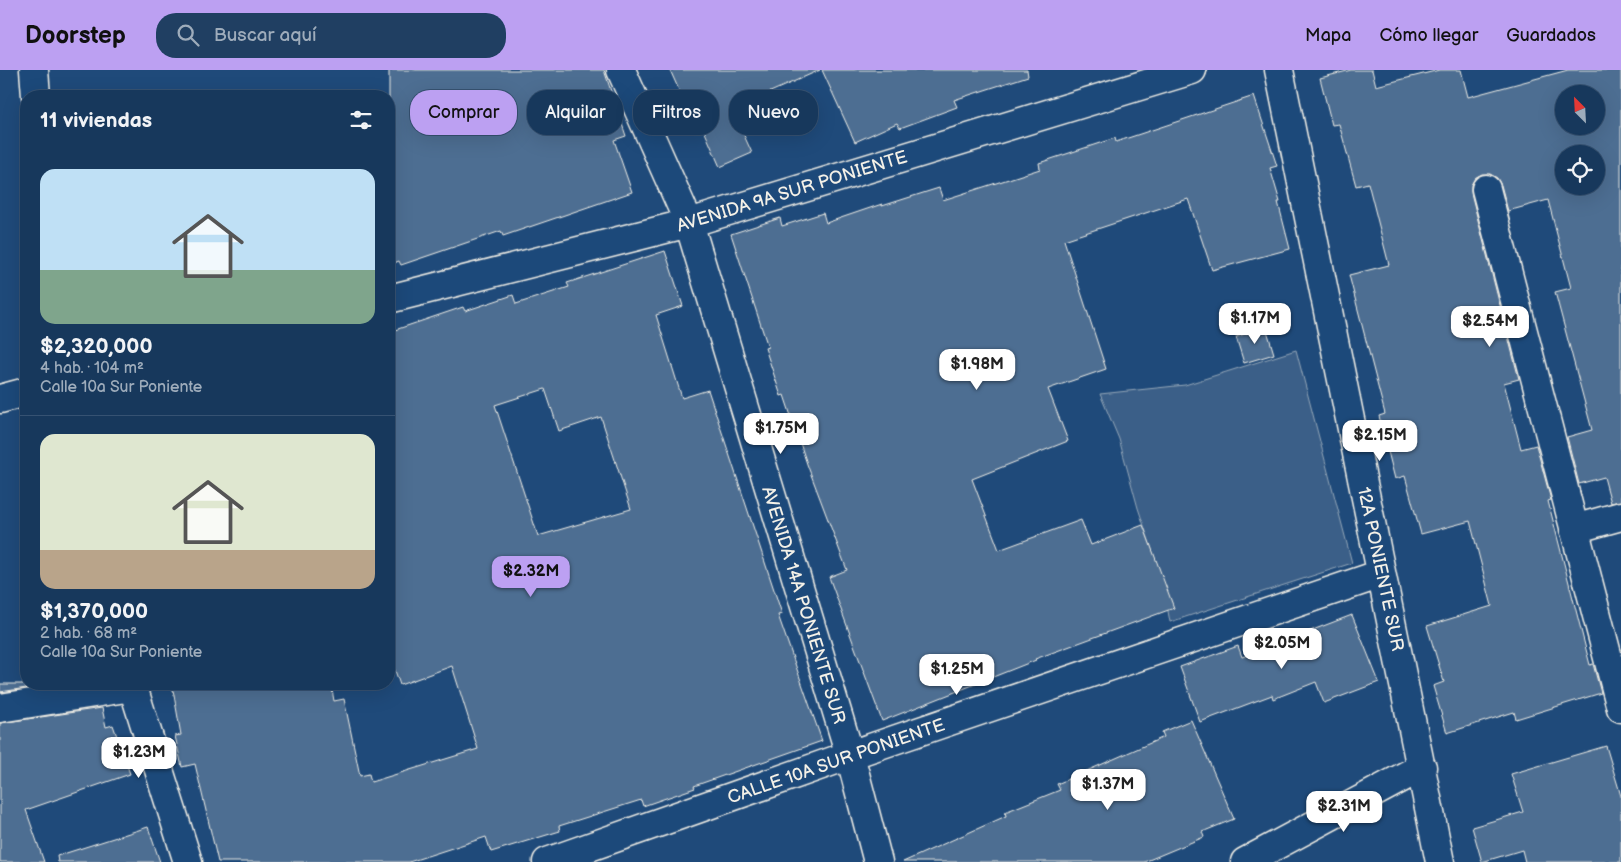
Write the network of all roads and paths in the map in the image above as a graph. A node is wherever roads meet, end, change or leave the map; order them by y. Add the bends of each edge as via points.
1 (34, 70) edge
2 (621, 70) edge
3 (1192, 70) edge
4 (1280, 70) edge
5 (36, 90) edge
6 (1486, 189) dead end
7 (688, 223) junction
8 (395, 297) edge
9 (20, 394) edge
10 (0, 399) edge
11 (1621, 516) edge
12 (1574, 529) junction
13 (1381, 574) junction
14 (103, 690) edge
15 (134, 690) edge
16 (0, 708) edge
17 (1621, 708) edge
18 (850, 755) junction
19 (1422, 767) junction
20 (584, 856) edge
21 (188, 862) edge
22 (547, 862) edge
23 (878, 862) edge
24 (1245, 862) edge
25 (1440, 862) edge

1 - 5 street
2 - 7 street, AVENIDA 14A PONIENTE SUR
3 - 7 street, AVENIDA 9A SUR PONIENTE
4 - 13 street, 12A PONIENTE SUR
6 - 12 street
7 - 8 street, AVENIDA 9A SUR PONIENTE
7 - 18 street, AVENIDA 14A PONIENTE SUR
9 - 10 street
11 - 12 street
12 - 17 street
13 - 18 street, CALLE 10A SUR PONIENTE
13 - 19 street, 12A PONIENTE SUR
14 - 16 street
15 - 21 street
18 - 20 street, CALLE 10A SUR PONIENTE
18 - 23 street, AVENIDA 14A PONIENTE SUR
19 - 24 street
19 - 25 street, 12A PONIENTE SUR
20 - 22 street, CALLE 10A SUR PONIENTE

